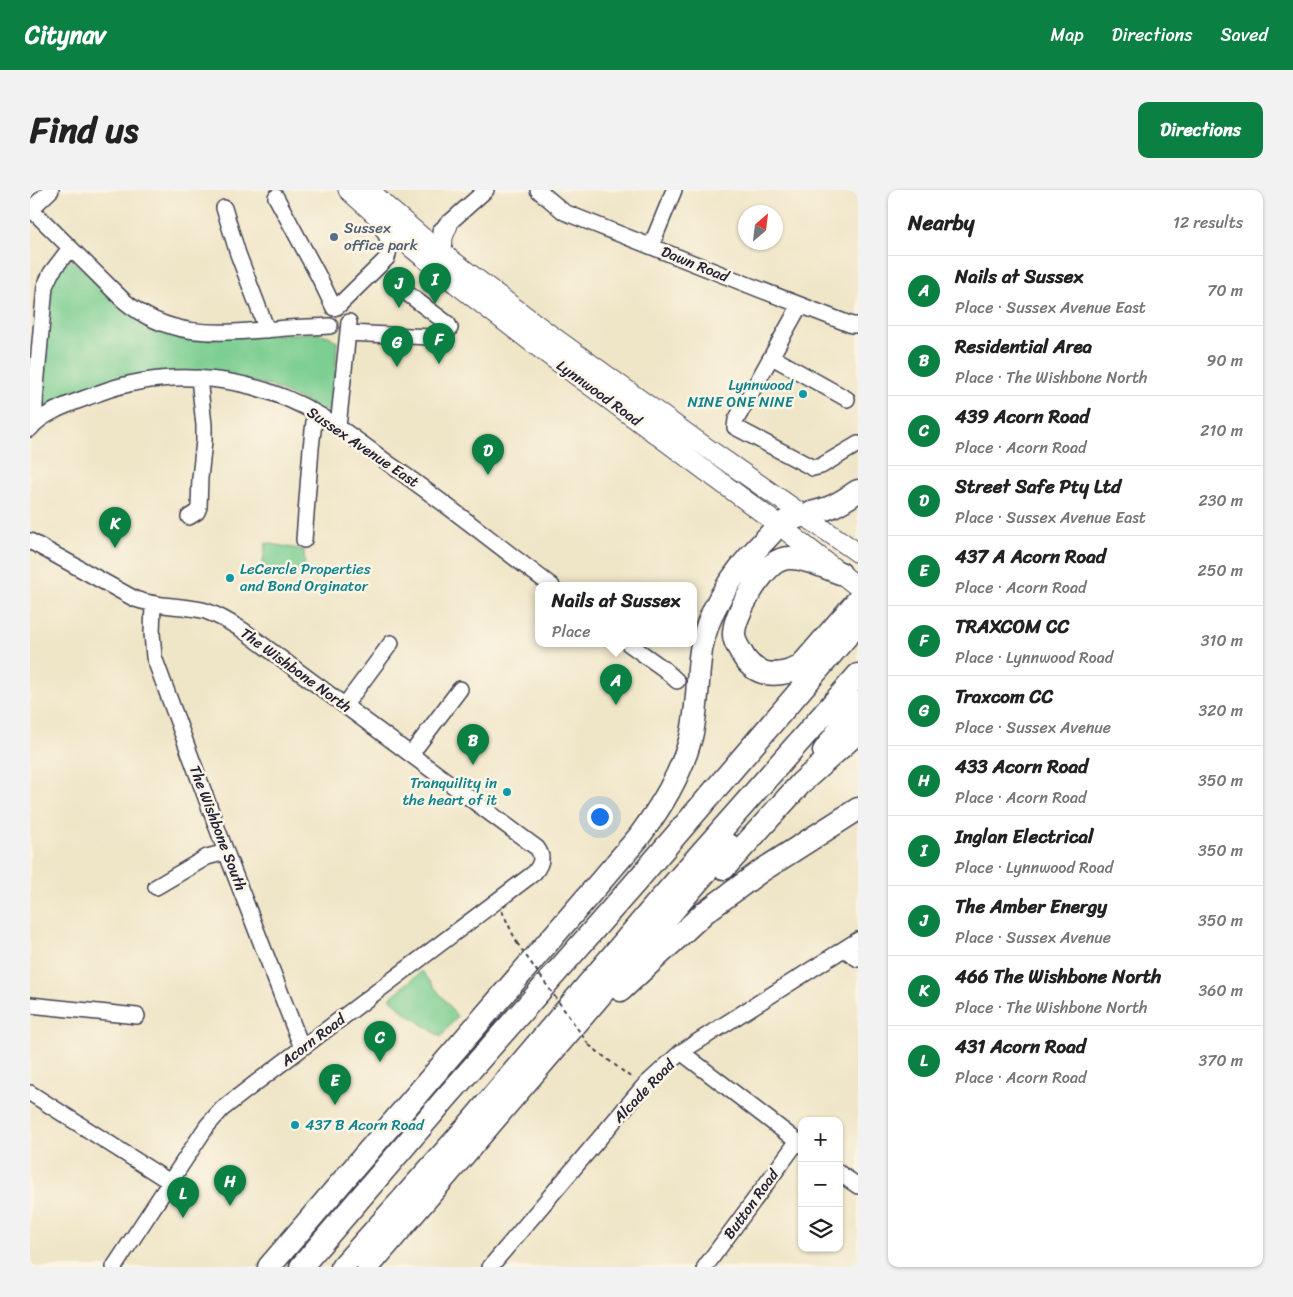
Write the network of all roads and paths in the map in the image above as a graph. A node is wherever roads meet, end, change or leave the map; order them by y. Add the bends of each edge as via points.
1 (38, 190) edge
2 (51, 190) edge
3 (348, 190) edge
4 (370, 190) edge
5 (538, 190) edge
6 (674, 190) edge
7 (484, 191) edge
8 (276, 197) dead end
9 (30, 205) edge
10 (224, 208) dead end
11 (381, 211) junction
12 (448, 225) joint
13 (651, 246) junction
14 (70, 248) junction
15 (428, 248) junction
16 (396, 285) dead end
17 (800, 305) junction
18 (340, 322) junction
19 (858, 326) edge
20 (266, 330) junction
21 (772, 357) junction
22 (199, 378) junction
23 (847, 400) dead end
24 (315, 413) junction
25 (32, 426) edge
26 (338, 427) junction
27 (858, 444) edge
28 (858, 491) edge
29 (803, 515) junction
30 (189, 517) dead end
31 (779, 526) junction
32 (30, 540) edge
33 (304, 540) dead end
34 (858, 553) edge
35 (849, 580) edge
36 (547, 582) edge
37 (858, 600) edge
38 (153, 604) junction
39 (858, 623) edge
40 (391, 643) dead end
41 (633, 647) edge
42 (858, 675) edge
43 (677, 681) dead end
44 (858, 685) edge
45 (460, 689) dead end
46 (858, 703) edge
47 (345, 705) junction
48 (766, 730) junction
49 (858, 732) edge
50 (411, 754) junction
51 (802, 782) junction
52 (858, 808) edge
53 (537, 848) joint
54 (226, 852) junction
55 (156, 887) dead end
56 (497, 900) junction
57 (858, 940) edge
58 (844, 949) junction
59 (858, 959) edge
60 (518, 976) junction
61 (598, 997) junction
62 (30, 1005) edge
63 (137, 1016) dead end
64 (302, 1048) junction
65 (681, 1052) junction
66 (643, 1087) junction
67 (30, 1094) edge
68 (478, 1140) junction
69 (798, 1141) edge
70 (798, 1146) edge
71 (843, 1176) edge
72 (170, 1182) junction
73 (858, 1186) edge
74 (114, 1267) edge
75 (269, 1267) edge
76 (301, 1267) edge
77 (342, 1267) edge
78 (368, 1267) edge
79 (490, 1267) edge
80 (705, 1267) edge

1 - 9 street
2 - 9 street
3 - 11 main road
4 - 11 main road
5 - 13 street, Dawn Road via 564,212
6 - 13 street
7 - 12 street
8 - 18 street
9 - 14 street
10 - 20 street
11 - 15 main road
11 - 18 street via 390,252
12 - 15 main road via 443,237
13 - 17 street, Dawn Road
14 - 20 street via 130,306 157,322 195,331
14 - 25 street via 51,273 46,286
15 - 18 street via 396,258 365,285
15 - 29 main road, Lynnwood Road
15 - 31 main road, Lynnwood Road via 456,284
16 - 18 street via 448,324 447,333 430,337
17 - 19 street, Dawn Road
17 - 21 street
18 - 20 street
18 - 26 street
21 - 23 street
21 - 27 street via 736,420 736,428 813,468
22 - 24 street, Sussex Avenue East via 236,382 265,390
22 - 25 street, Sussex Avenue East via 164,379 118,387 48,413
22 - 30 street via 204,441 199,507
24 - 26 street, Sussex Avenue East
24 - 33 street
26 - 36 street, Sussex Avenue East
28 - 29 highway via 835,505
29 - 31 highway
29 - 34 main road, Lynnwood Road
31 - 35 main road, Lynnwood Road
31 - 60 highway via 730,581 712,612 702,649 691,736 678,774 658,810 638,838
32 - 38 street, The Wishbone North via 128,596
35 - 37 highway via 818,564 789,558 778,561 757,582 738,614 734,627 736,643 745,661 759,670 780,674 789,672 800,667
38 - 47 street, The Wishbone North via 202,611 230,623
38 - 54 street, The Wishbone South via 154,657
39 - 48 highway
40 - 47 street
41 - 43 street
42 - 77 highway
44 - 61 highway via 826,733
45 - 50 street
46 - 51 highway
47 - 50 street, The Wishbone North
48 - 60 highway
48 - 76 highway
49 - 51 highway
50 - 53 street, The Wishbone North
51 - 61 highway
52 - 68 highway via 761,871 698,919 602,1008
53 - 56 street, Acorn Road via 541,856 538,868
54 - 55 street via 207,857
54 - 64 street, The Wishbone South
56 - 64 street, Acorn Road
56 - 66 path, bridge via 517,943 589,1045
57 - 58 street, Alcade Road
58 - 59 street
58 - 65 street, Alcade Road
60 - 75 highway
61 - 68 highway
62 - 63 street
64 - 72 street, Acorn Road via 217,1114
65 - 66 street, Alcade Road
65 - 69 street
66 - 79 street, Alcade Road
67 - 72 street
68 - 78 highway
70 - 80 street, Button Road
71 - 73 street
72 - 74 street, Acorn Road

